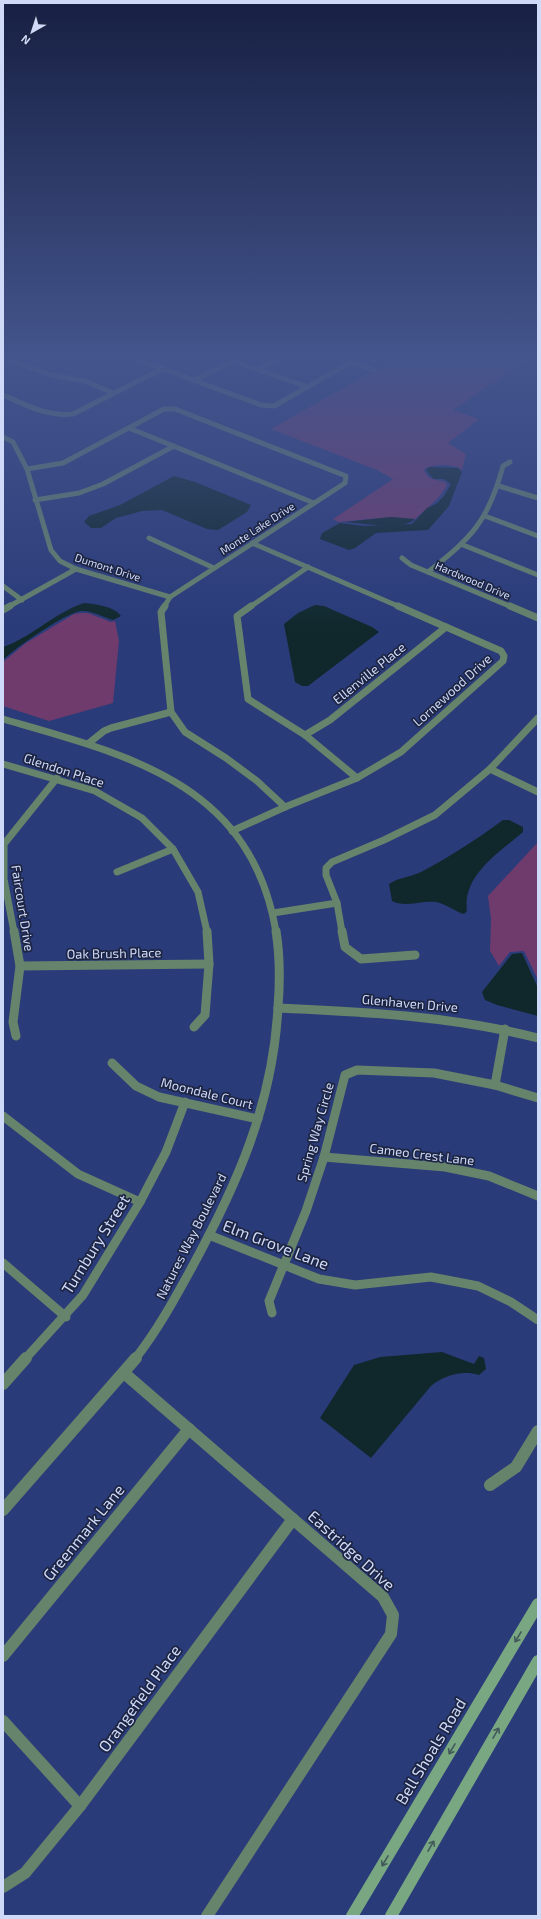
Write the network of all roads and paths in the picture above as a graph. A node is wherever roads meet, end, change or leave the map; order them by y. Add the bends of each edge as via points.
1 (16, 449) edge
2 (89, 449) edge
3 (169, 449) edge
4 (180, 449) edge
5 (276, 449) edge
6 (510, 462) dead end
7 (27, 469) junction
8 (499, 486) junction
9 (538, 498) edge
10 (35, 500) junction
11 (314, 504) junction
12 (485, 516) junction
13 (538, 536) edge
14 (149, 538) dead end
15 (252, 543) junction
16 (462, 545) junction
17 (402, 558) dead end
18 (308, 567) junction
19 (214, 568) junction
20 (76, 569) junction
21 (428, 572) junction
22 (538, 575) edge
23 (3, 586) edge
24 (170, 597) junction
25 (22, 600) junction
26 (3, 610) edge
27 (538, 618) edge
28 (446, 627) junction
29 (171, 712) junction
30 (3, 719) edge
31 (536, 722) edge
32 (305, 735) junction
33 (89, 743) junction
34 (3, 764) edge
35 (490, 769) junction
36 (57, 778) junction
37 (357, 778) junction
38 (538, 792) edge
39 (285, 807) junction
40 (232, 831) junction
41 (3, 844) edge
42 (173, 849) junction
43 (117, 872) dead end
44 (337, 903) junction
45 (273, 913) junction
46 (415, 954) dead end
47 (209, 964) junction
48 (20, 966) junction
49 (278, 1008) junction
50 (194, 1027) dead end
51 (505, 1029) junction
52 (16, 1036) dead end
53 (538, 1038) edge
54 (112, 1063) dead end
55 (495, 1085) junction
56 (538, 1098) edge
57 (185, 1102) junction
58 (3, 1116) edge
59 (258, 1119) junction
60 (324, 1157) junction
61 (538, 1196) edge
62 (140, 1202) junction
63 (209, 1235) junction
64 (3, 1263) edge
65 (283, 1265) junction
66 (272, 1313) dead end
67 (66, 1317) junction
68 (538, 1320) edge
69 (124, 1373) junction
70 (3, 1384) edge
71 (189, 1429) junction
72 (538, 1431) edge
73 (490, 1485) dead end
74 (3, 1510) edge
75 (293, 1518) junction
76 (538, 1604) edge
77 (3, 1656) edge
78 (538, 1661) edge
79 (3, 1721) edge
80 (80, 1806) junction
81 (3, 1888) edge
82 (207, 1916) edge
83 (352, 1916) edge
84 (391, 1916) edge

1 - 7 street, Dumont Drive
2 - 7 street, Monte Lake Drive via 63,462
3 - 10 street via 103,484 79,493
4 - 11 street
5 - 11 street, Monte Lake Drive via 346,476 345,483
6 - 8 street via 503,466
7 - 10 street, Dumont Drive
8 - 9 street
8 - 12 street
10 - 20 street, Dumont Drive via 51,550 60,561
11 - 15 street, Monte Lake Drive
12 - 13 street
12 - 16 street
14 - 19 street
15 - 18 street, Lornewood Drive
15 - 19 street, Monte Lake Drive
16 - 21 street
16 - 22 street
17 - 21 street, Hardwood Drive
18 - 28 street, Lornewood Drive
18 - 32 street via 237,616 248,698
19 - 24 street, Monte Lake Drive
20 - 24 street, Dumont Drive
20 - 25 street
21 - 27 street, Hardwood Drive
23 - 25 street
24 - 29 street via 161,612
25 - 26 street
28 - 32 street, Ellenville Place via 330,720
28 - 37 street, Lornewood Drive via 501,651 503,661 401,752
29 - 33 street via 111,728
29 - 39 street via 185,732 244,772
30 - 33 street, Natures Way Boulevard
31 - 35 street
32 - 37 street
33 - 40 street, Natures Way Boulevard via 155,769 188,789 213,810
34 - 36 street, Glendon Place
35 - 38 street
35 - 44 street via 435,815 332,862 326,868 326,875
36 - 41 street, Faircourt Drive
36 - 42 street, Glendon Place via 95,791 142,818
37 - 39 street, Lornewood Drive
39 - 40 street, Lornewood Drive
40 - 45 street, Natures Way Boulevard via 260,875
41 - 48 street, Faircourt Drive via 4,879
42 - 43 street
42 - 47 street, Glendon Place via 198,892 206,924
44 - 45 street
44 - 46 street via 345,947 361,959
45 - 49 street, Natures Way Boulevard via 279,955
47 - 48 street, Oak Brush Place
47 - 50 street, Glendon Place via 205,1015
48 - 52 street, Faircourt Drive via 13,1022
49 - 51 street, Glenhaven Drive via 432,1016
49 - 59 street, Natures Way Boulevard via 271,1065
51 - 53 street, Glenhaven Drive
51 - 55 street
54 - 57 street, Moondale Court via 136,1086 159,1097
55 - 56 street, Spring Way Circle
55 - 60 street, Spring Way Circle via 434,1073 357,1070 345,1075
57 - 59 street, Moondale Court
57 - 62 street, Turnbury Street via 166,1152
58 - 62 street via 78,1174
59 - 63 street, Natures Way Boulevard via 236,1179
60 - 61 street, Cameo Crest Lane via 445,1167 489,1176
60 - 65 street, Spring Way Circle via 306,1211
62 - 67 street, Turnbury Street via 84,1295
63 - 65 street, Elm Grove Lane
63 - 69 street, Natures Way Boulevard via 149,1341
64 - 67 street
65 - 66 street, Spring Way Circle via 269,1301
65 - 68 street, Elm Grove Lane via 319,1279 355,1285 431,1277 478,1286 511,1302
67 - 70 street, Turnbury Street
69 - 71 street, Eastridge Drive
69 - 74 street, Natures Way Boulevard
71 - 75 street, Eastridge Drive
71 - 77 street, Greenmark Lane
72 - 73 street via 516,1467
75 - 80 street, Orangefield Place
75 - 82 street, Eastridge Drive via 383,1597 392,1610 394,1621 391,1634
76 -> 83 main road, Bell Shoals Road
84 -> 78 main road
79 - 80 street
80 - 81 street, Orangefield Place via 24,1873

